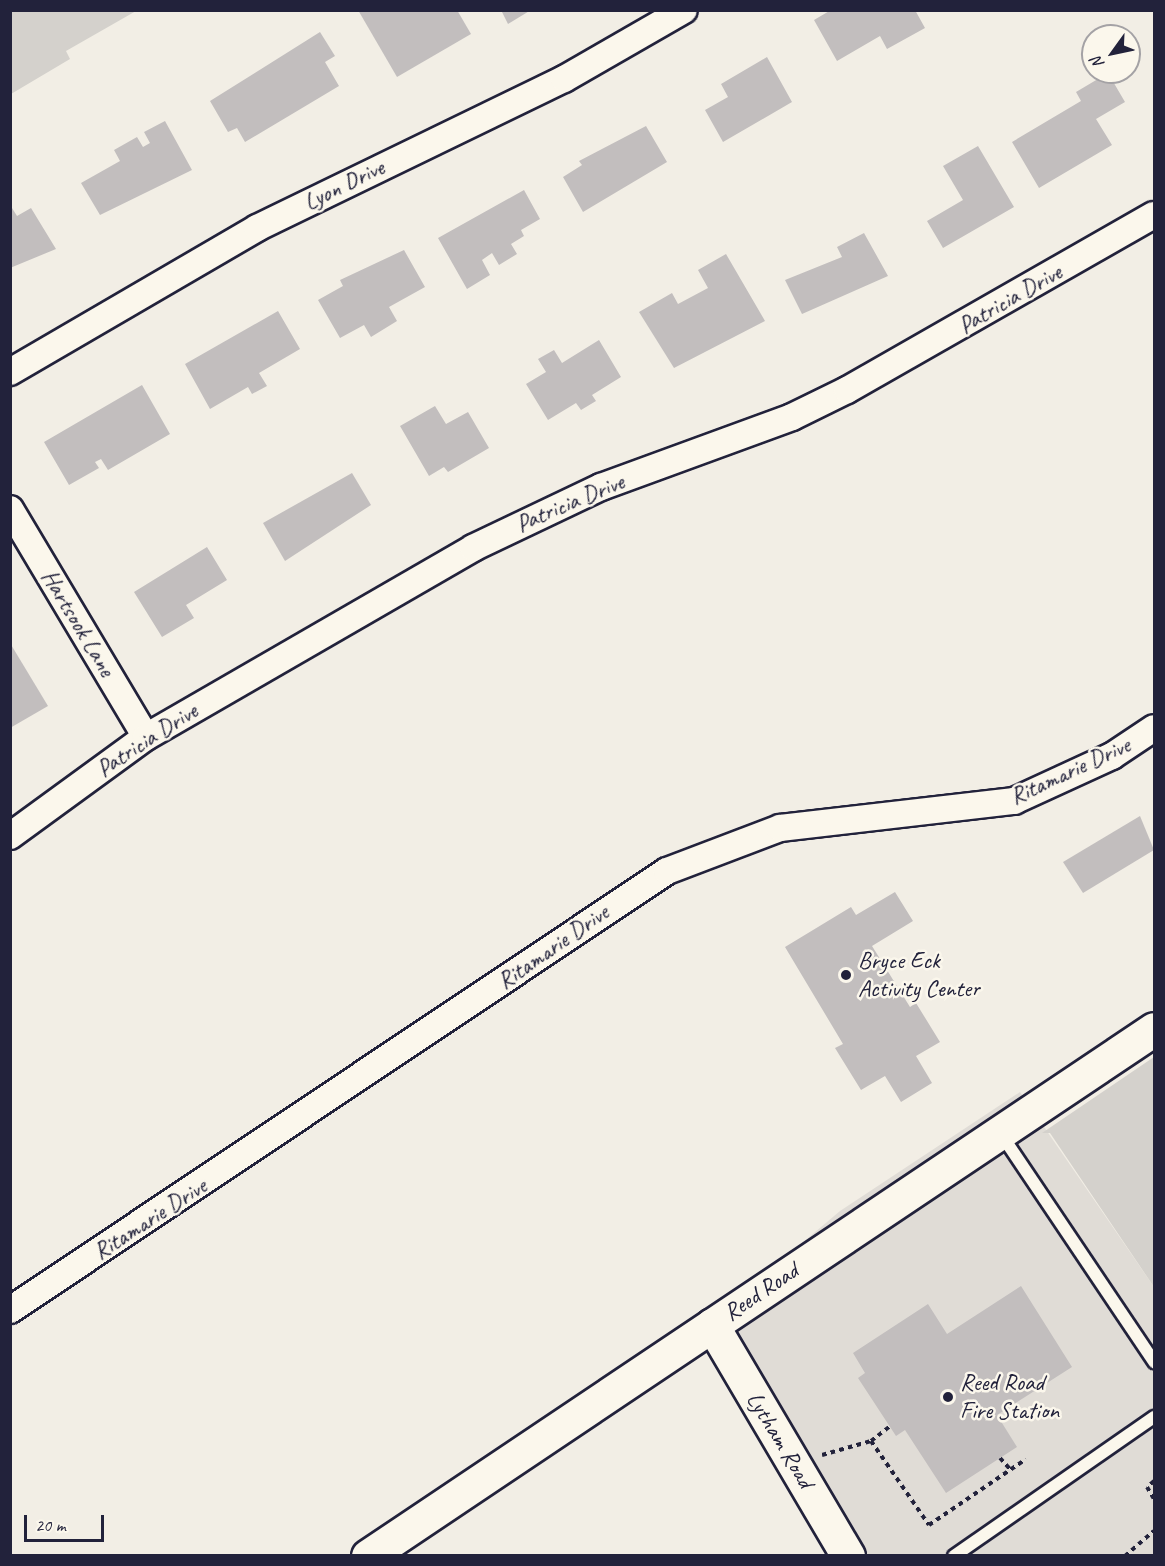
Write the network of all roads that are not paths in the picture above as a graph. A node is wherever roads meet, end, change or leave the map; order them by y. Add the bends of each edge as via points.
1 (684, 10) edge
2 (1155, 215) edge
3 (10, 372) edge
4 (10, 509) edge
5 (1155, 728) edge
6 (146, 737) junction
7 (10, 836) edge
8 (1155, 1029) edge
9 (1001, 1133) junction
10 (10, 1310) edge
11 (712, 1325) junction
12 (1155, 1362) edge
13 (1155, 1417) edge
14 (368, 1556) edge
15 (848, 1556) edge
16 (954, 1556) edge

1 - 3 street, Lyon Drive via 564,79 257,228
2 - 6 street, Patricia Drive via 847,390 523,522
4 - 6 street, Hartsook Lane
5 - 10 street, Ritamarie Drive via 1112,756 1014,801 780,828 667,871
6 - 7 street, Patricia Drive
8 - 9 main road, Reed Road
9 - 11 main road, Reed Road
9 - 12 lane
11 - 14 main road, Reed Road
11 - 15 main road, Lytham Road
13 - 16 lane

